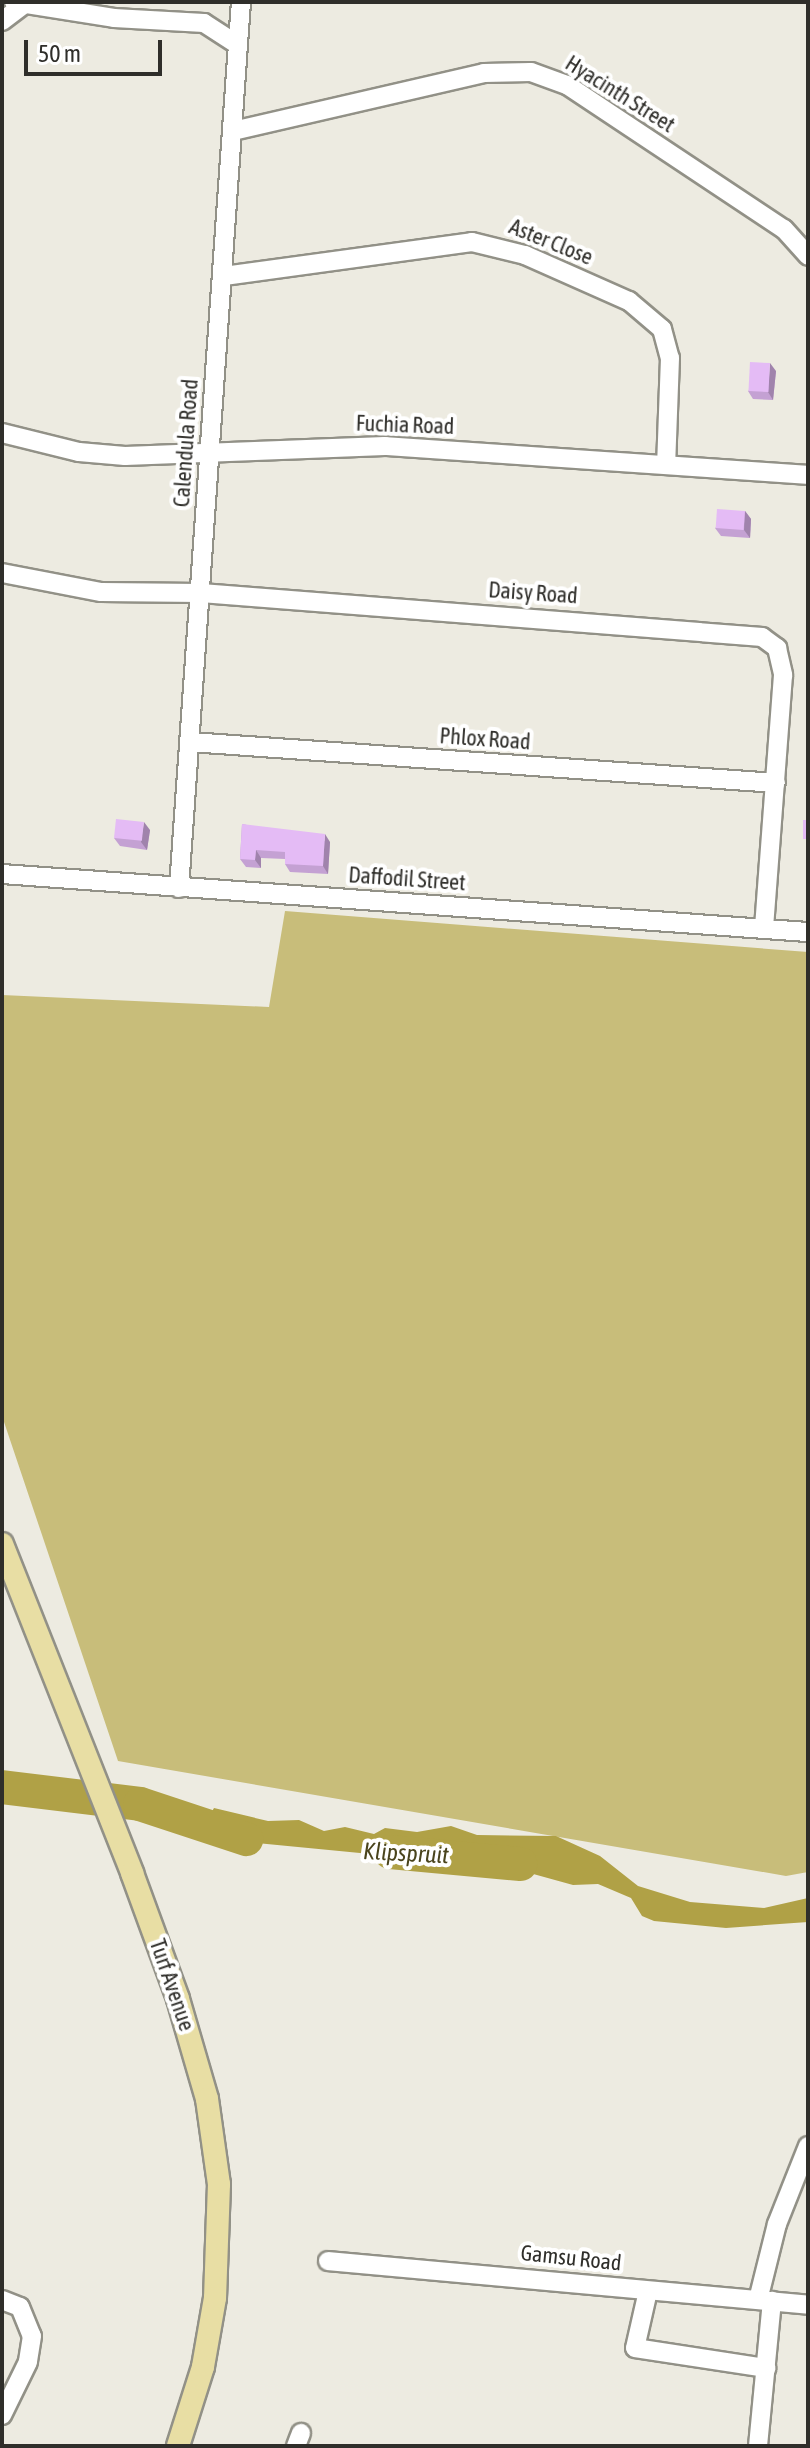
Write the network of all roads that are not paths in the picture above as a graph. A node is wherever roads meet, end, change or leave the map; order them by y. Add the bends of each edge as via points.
1 (241, 2) edge
2 (21, 3) edge
3 (2, 21) edge
4 (238, 45) junction
5 (233, 131) junction
6 (808, 256) edge
7 (224, 276) junction
8 (2, 433) edge
9 (209, 452) junction
10 (666, 465) junction
11 (808, 475) edge
12 (2, 573) edge
13 (201, 593) junction
14 (190, 742) junction
15 (776, 783) junction
16 (2, 874) edge
17 (179, 888) junction
18 (764, 928) junction
19 (808, 932) edge
20 (2, 1544) edge
21 (808, 2146) edge
22 (328, 2261) dead end
23 (648, 2291) junction
24 (2, 2300) edge
25 (765, 2300) junction
26 (808, 2305) edge
27 (766, 2368) junction
28 (2, 2415) edge
29 (178, 2446) edge
30 (758, 2446) edge

1 - 4 street, Calendula Road
2 - 3 street
2 - 4 street via 204,23
4 - 5 street, Calendula Road
5 - 6 street, Hyacinth Street via 484,73 531,72 567,85 784,229
5 - 7 street, Calendula Road
7 - 9 street, Calendula Road
7 - 10 street, Aster Close via 472,242 525,255 629,301 662,329 670,358
8 - 9 street, Fuchia Road via 100,454
9 - 10 street, Fuchia Road via 385,446
9 - 13 street, Calendula Road
10 - 11 street, Fuchia Road
12 - 13 street, Daisy Road via 75,590
13 - 14 street, Calendula Road
13 - 15 street, Daisy Road via 752,634 771,642 782,665
14 - 15 street, Phlox Road
14 - 17 street, Calendula Road
15 - 18 street, Daisy Road
16 - 17 street, Daffodil Street
17 - 18 street, Daffodil Street
18 - 19 street, Daffodil Street
20 - 29 main road, Turf Avenue via 132,1873 196,2056 219,2184 211,2323 192,2410
21 - 25 street via 777,2224
22 - 23 street, Gamsu Road
23 - 25 street, Gamsu Road
23 - 27 street via 635,2348
24 - 28 street via 20,2307 32,2336 28,2362
25 - 26 street, Gamsu Road
25 - 27 street
27 - 30 street

